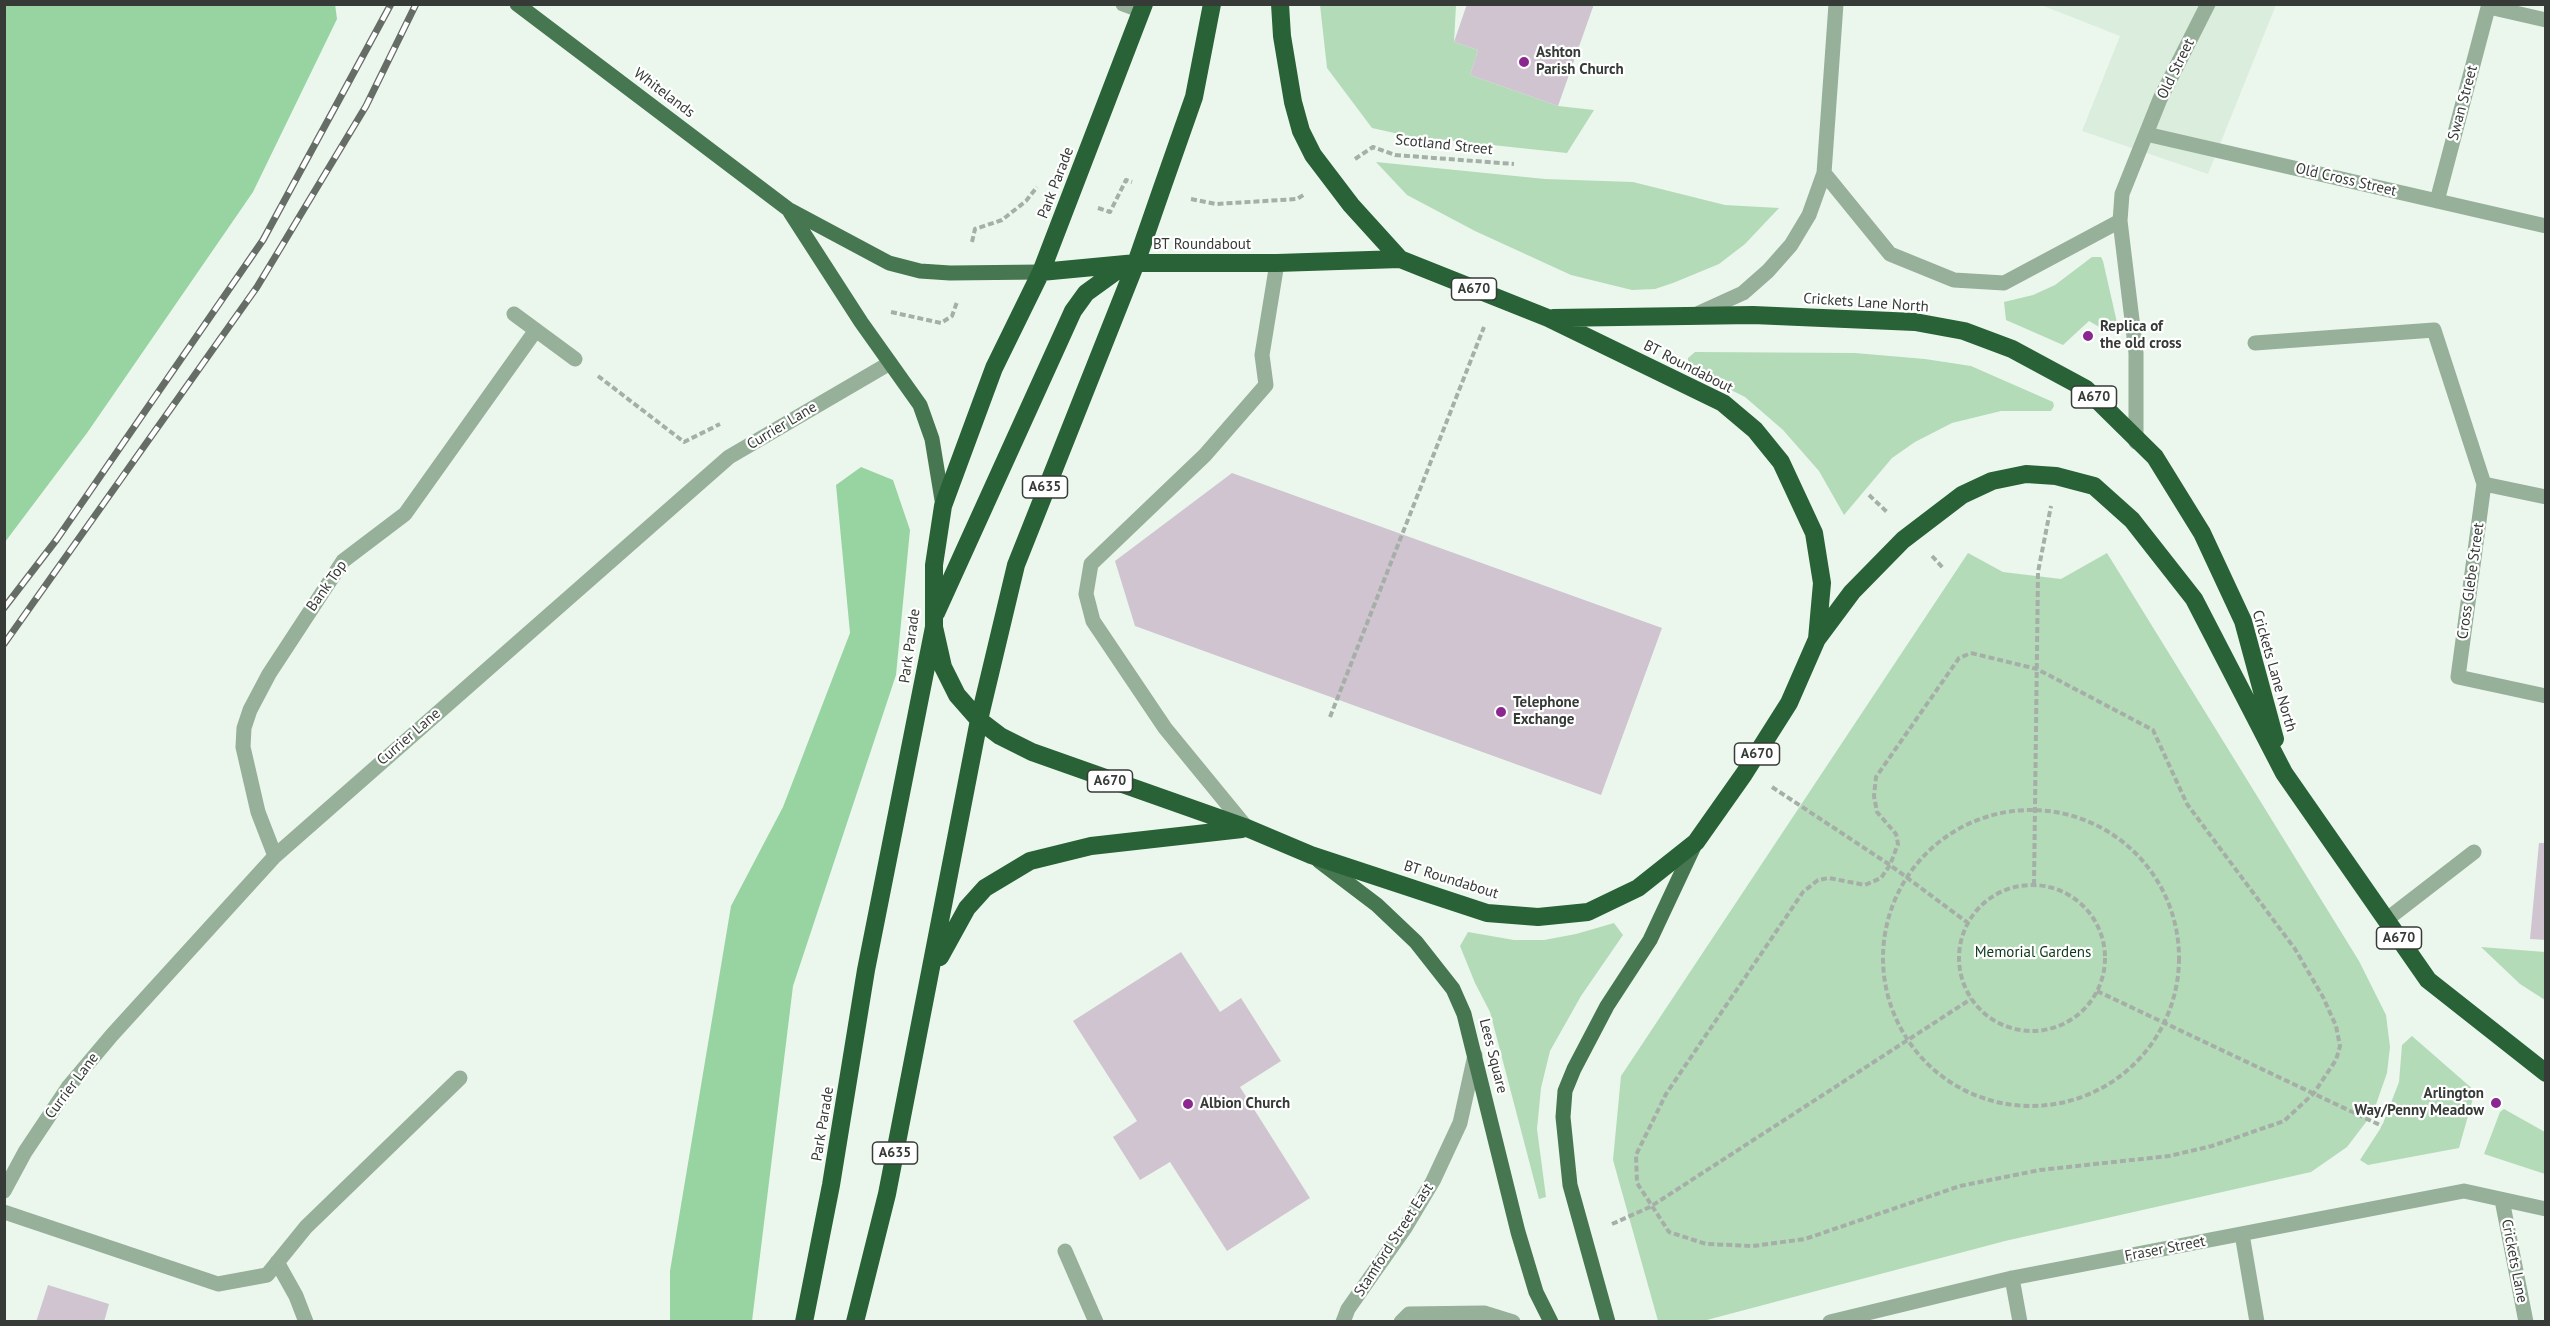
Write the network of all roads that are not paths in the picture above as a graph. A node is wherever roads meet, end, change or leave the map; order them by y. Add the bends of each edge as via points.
1 (517, 4) edge
2 (1123, 4) edge
3 (1212, 4) edge
4 (1280, 4) edge
5 (1836, 4) edge
6 (2208, 4) edge
7 (2489, 6) edge
8 (1143, 8) edge
9 (2546, 20) edge
10 (2146, 134) junction
11 (1824, 173) junction
12 (2437, 201) junction
13 (788, 209) junction
14 (2120, 221) junction
15 (2546, 226) edge
16 (1400, 259) junction
17 (1136, 263) junction
18 (1277, 263) junction
19 (1041, 272) junction
20 (514, 314) dead end
21 (1548, 318) junction
22 (1682, 318) junction
23 (536, 330) junction
24 (2255, 343) dead end
25 (575, 359) road end
26 (890, 363) junction
27 (2136, 442) junction
28 (2484, 484) junction
29 (2546, 498) edge
30 (943, 506) junction
31 (934, 622) junction
32 (1817, 639) junction
33 (2546, 696) edge
34 (979, 720) junction
35 (2284, 773) junction
36 (1247, 828) junction
37 (1696, 842) junction
38 (2474, 852) dead end
39 (1311, 855) junction
40 (275, 856) junction
41 (2386, 920) junction
42 (930, 983) junction
43 (1474, 1055) junction
44 (2546, 1073) edge
45 (460, 1078) dead end
46 (4, 1191) edge
47 (2502, 1200) junction
48 (2546, 1209) edge
49 (4, 1212) edge
50 (2242, 1234) junction
51 (1065, 1251) dead end
52 (277, 1262) junction
53 (2012, 1278) junction
54 (306, 1322) edge
55 (804, 1322) edge
56 (855, 1322) edge
57 (1096, 1322) edge
58 (1343, 1322) edge
59 (1401, 1322) edge
60 (1513, 1322) edge
61 (1551, 1322) edge
62 (1608, 1322) edge
63 (1830, 1322) edge
64 (2020, 1322) edge
65 (2258, 1322) edge
66 (2526, 1322) edge

1 - 13 main road, Whitelands
2 - 8 street
3 - 17 highway, A635 via 1194,97
4 - 16 highway via 1284,47 1301,131 1313,155 1351,205
5 - 11 street
6 - 10 street, Old Street
7 - 9 street
7 - 12 street, Swan Street
8 - 19 highway, Park Parade
10 - 12 street, Old Cross Street
10 - 14 street, Old Street via 2122,194
11 - 14 street via 1890,254 1954,280 2004,283
11 - 22 street via 1809,215 1791,246 1768,272 1743,293 1712,309
12 - 15 street, Old Cross Street
13 - 19 main road, Whitelands via 889,263 920,271
13 - 26 main road, Whitelands
14 - 27 street, Old Street via 2136,353
16 - 18 highway, BT Roundabout / A670
16 - 21 highway, BT Roundabout / A670
17 - 18 highway, BT Roundabout / A670
17 - 19 highway, BT Roundabout
17 - 31 highway via 1118,268 1101,280 1073,311
17 - 34 highway, A635 via 1024,540
18 - 36 street via 1262,355 1266,385 1205,455 1091,564 1086,594 1093,621 1165,728
19 - 30 highway, Park Parade via 994,368
20 - 23 street
21 - 22 highway, Crickets Lane North / A670
21 - 32 highway, BT Roundabout / A670 via 1724,403 1755,430 1781,462 1815,533 1822,583
22 - 27 highway, Crickets Lane North / A670 via 1753,315 1915,322 1964,331 2012,349 2086,389
23 - 25 street
23 - 40 street, Bank Top via 405,514 343,561 250,710 243,747 258,812
24 - 28 street via 2434,330
26 - 30 main road, Whitelands via 920,405 932,439
26 - 40 street, Currier Lane via 729,457
27 - 35 highway, Crickets Lane North / A670 via 2155,457 2180,494 2243,621
28 - 29 street
28 - 33 street, Cross Glebe Street via 2458,677
30 - 31 highway, Park Parade via 934,565
31 - 34 highway, BT Roundabout / A670 via 944,667 957,695
31 - 55 highway, Park Parade via 866,970
32 - 35 highway, Crickets Lane North / A670 via 1852,592 1903,540 1962,495 2003,478 2026,474 2056,476 2094,486 2132,520 2194,598
32 - 37 highway, BT Roundabout / A670 via 1789,703
34 - 36 highway, BT Roundabout / A670 via 1000,736 1056,763
34 - 42 highway, A635
35 - 41 highway, Crickets Lane North / A670
36 - 39 highway, BT Roundabout / A670
36 - 42 highway, A635 via 1091,846 1022,865 985,888 967,908
37 - 39 highway, BT Roundabout / A670 via 1638,888 1588,912 1538,917 1487,913
37 - 62 main road via 1650,940 1607,1006 1566,1091 1563,1117 1570,1185
38 - 41 street
39 - 43 main road, Lees Square via 1377,905 1436,966 1453,989 1464,1014
40 - 46 street, Currier Lane via 69,1086
41 - 44 highway, Crickets Lane North / A670 via 2428,980
42 - 56 highway, A635 via 887,1194
43 - 58 street, Stamford Street East via 1460,1123 1433,1180
43 - 61 main road, Lees Square via 1518,1232 1536,1292
45 - 52 street via 306,1227
47 - 48 street, Fraser Street
47 - 50 street, Fraser Street via 2464,1191
47 - 66 street, Crickets Lane
49 - 52 street via 218,1284 267,1275
50 - 53 street, Fraser Street
50 - 65 street
51 - 57 street
52 - 54 street
53 - 63 street, Fraser Street
53 - 64 street
59 - 60 street via 1409,1314 1484,1313

